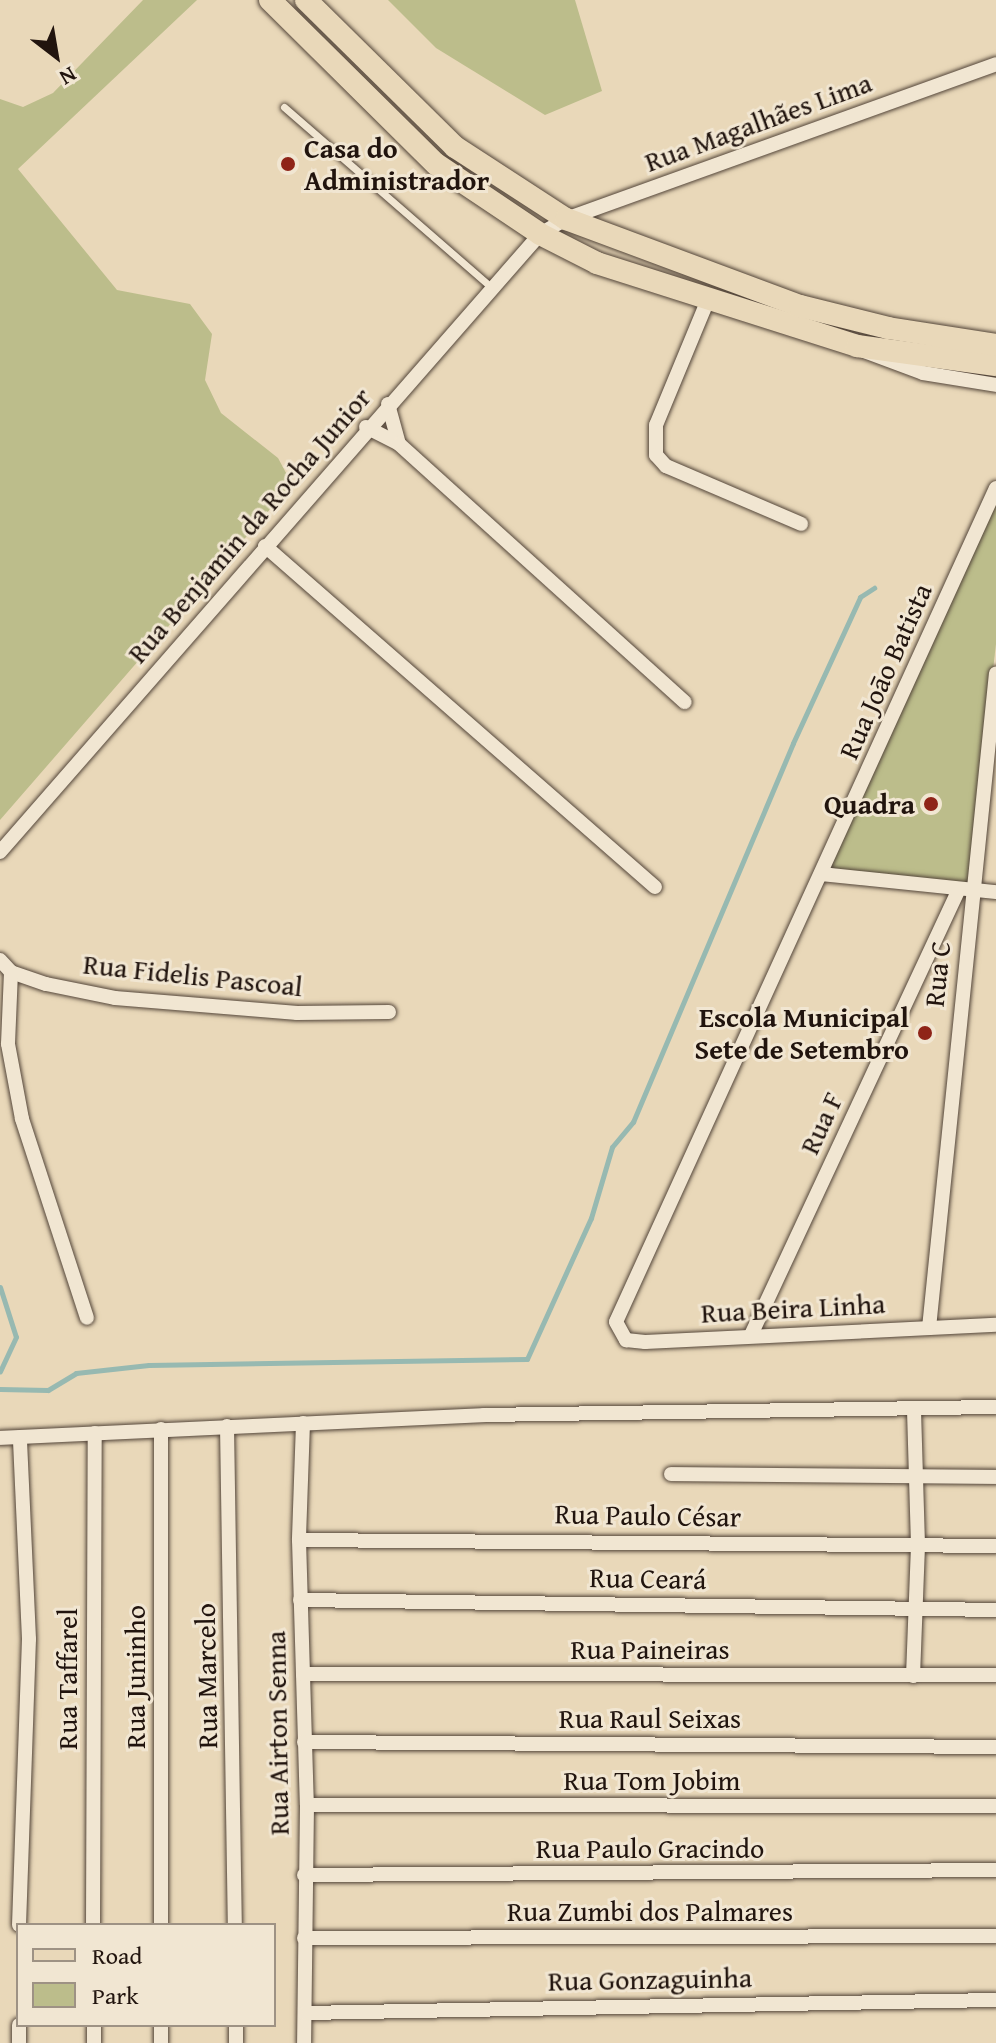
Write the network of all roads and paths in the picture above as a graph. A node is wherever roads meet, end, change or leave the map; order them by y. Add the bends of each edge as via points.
1 (270, 0) edge
2 (306, 0) edge
3 (996, 64) edge
4 (284, 107) dead end
5 (566, 219) junction
6 (540, 234) junction
7 (492, 288) junction
8 (707, 302) junction
9 (996, 345) edge
10 (857, 346) junction
11 (996, 365) edge
12 (996, 385) edge
13 (388, 404) junction
14 (366, 427) junction
15 (399, 444) junction
16 (996, 488) edge
17 (801, 524) dead end
18 (265, 546) junction
19 (996, 673) edge
20 (685, 702) dead end
21 (0, 852) edge
22 (821, 874) junction
23 (655, 887) dead end
24 (966, 890) junction
25 (996, 892) edge
26 (0, 960) edge
27 (11, 972) junction
28 (389, 1012) dead end
29 (619, 1311) joint
30 (87, 1318) dead end
31 (996, 1325) edge
32 (929, 1328) junction
33 (751, 1335) junction
34 (996, 1407) edge
35 (914, 1408) junction
36 (303, 1423) junction
37 (227, 1426) junction
38 (161, 1429) junction
39 (95, 1433) junction
40 (20, 1437) junction
41 (0, 1438) edge
42 (671, 1474) dead end
43 (996, 1477) edge
44 (916, 1479) junction
45 (299, 1540) junction
46 (918, 1545) junction
47 (996, 1546) edge
48 (300, 1600) junction
49 (914, 1609) junction
50 (996, 1610) edge
51 (303, 1674) junction
52 (996, 1675) edge
53 (913, 1676) junction
54 (304, 1742) junction
55 (996, 1747) edge
56 (307, 1805) junction
57 (996, 1806) edge
58 (996, 1870) edge
59 (304, 1875) junction
60 (19, 1923) edge
61 (93, 1923) edge
62 (161, 1923) edge
63 (235, 1923) edge
64 (996, 1936) edge
65 (304, 1938) junction
66 (996, 2000) edge
67 (305, 2013) junction
68 (304, 2043) edge

1 - 6 main road via 436,164
2 - 5 main road via 455,147
3 - 5 street, Rua Magalhães Lima
4 - 7 lane
5 - 6 street, Rua Magalhães Lima
5 - 9 main road via 800,306 888,328
6 - 7 street, Rua Benjamin da Rocha Junior
6 - 8 main road via 597,263
7 - 13 street, Rua Benjamin da Rocha Junior
8 - 10 main road
8 - 17 street via 656,425 656,455 666,466
10 - 11 main road
10 - 12 street via 890,365
13 - 14 street, Rua Benjamin da Rocha Junior
13 - 15 street
14 - 15 street
14 - 18 street, Rua Benjamin da Rocha Junior
15 - 20 street
16 - 22 street, Rua Joāo Batista
18 - 21 street, Rua Benjamin da Rocha Junior
18 - 23 street
19 - 24 street, Rua C
22 - 24 street
22 - 29 street, Rua Joāo Batista
24 - 25 street
24 - 32 street, Rua C
24 - 33 street, Rua F
26 - 27 street
27 - 28 street, Rua Fidelis Pascoal via 115,998 297,1013
27 - 30 street via 8,1044 22,1119
29 - 33 street, Rua Beira Linha via 617,1330 626,1340
31 - 32 street, Rua Beira Linha
32 - 33 street, Rua Beira Linha
34 - 35 street
35 - 36 street
35 - 44 street
36 - 37 street
36 - 45 street, Rua Airton Senna
37 - 38 street
37 - 63 street, Rua Marcelo
38 - 39 street
38 - 62 street, Rua Juninho
39 - 40 street
39 - 61 street, Rua Taffarel
40 - 41 street
40 - 60 street via 29,1639
42 - 44 street, Rua Paulo César
43 - 44 street, Rua Paulo César
44 - 46 street
45 - 46 street, Rua Paulo César
45 - 48 street, Rua Airton Senna
46 - 47 street, Rua Paulo César
46 - 49 street
48 - 49 street, Rua Ceará
48 - 51 street, Rua Airton Senna
49 - 50 street, Rua Ceará
49 - 53 street
51 - 53 street, Rua Paineiras
51 - 54 street, Rua Airton Senna
52 - 53 street, Rua Paineiras
54 - 55 street, Rua Raul Seixas
54 - 56 street, Rua Airton Senna
56 - 57 street, Rua Tom Jobim
56 - 59 street, Rua Airton Senna
58 - 59 street, Rua Paulo Gracindo
59 - 65 street, Rua Airton Senna
64 - 65 street, Rua Zumbi dos Palmares
65 - 67 street, Rua Airton Senna
66 - 67 street, Rua Gonzaguinha
67 - 68 street, Rua Airton Senna

